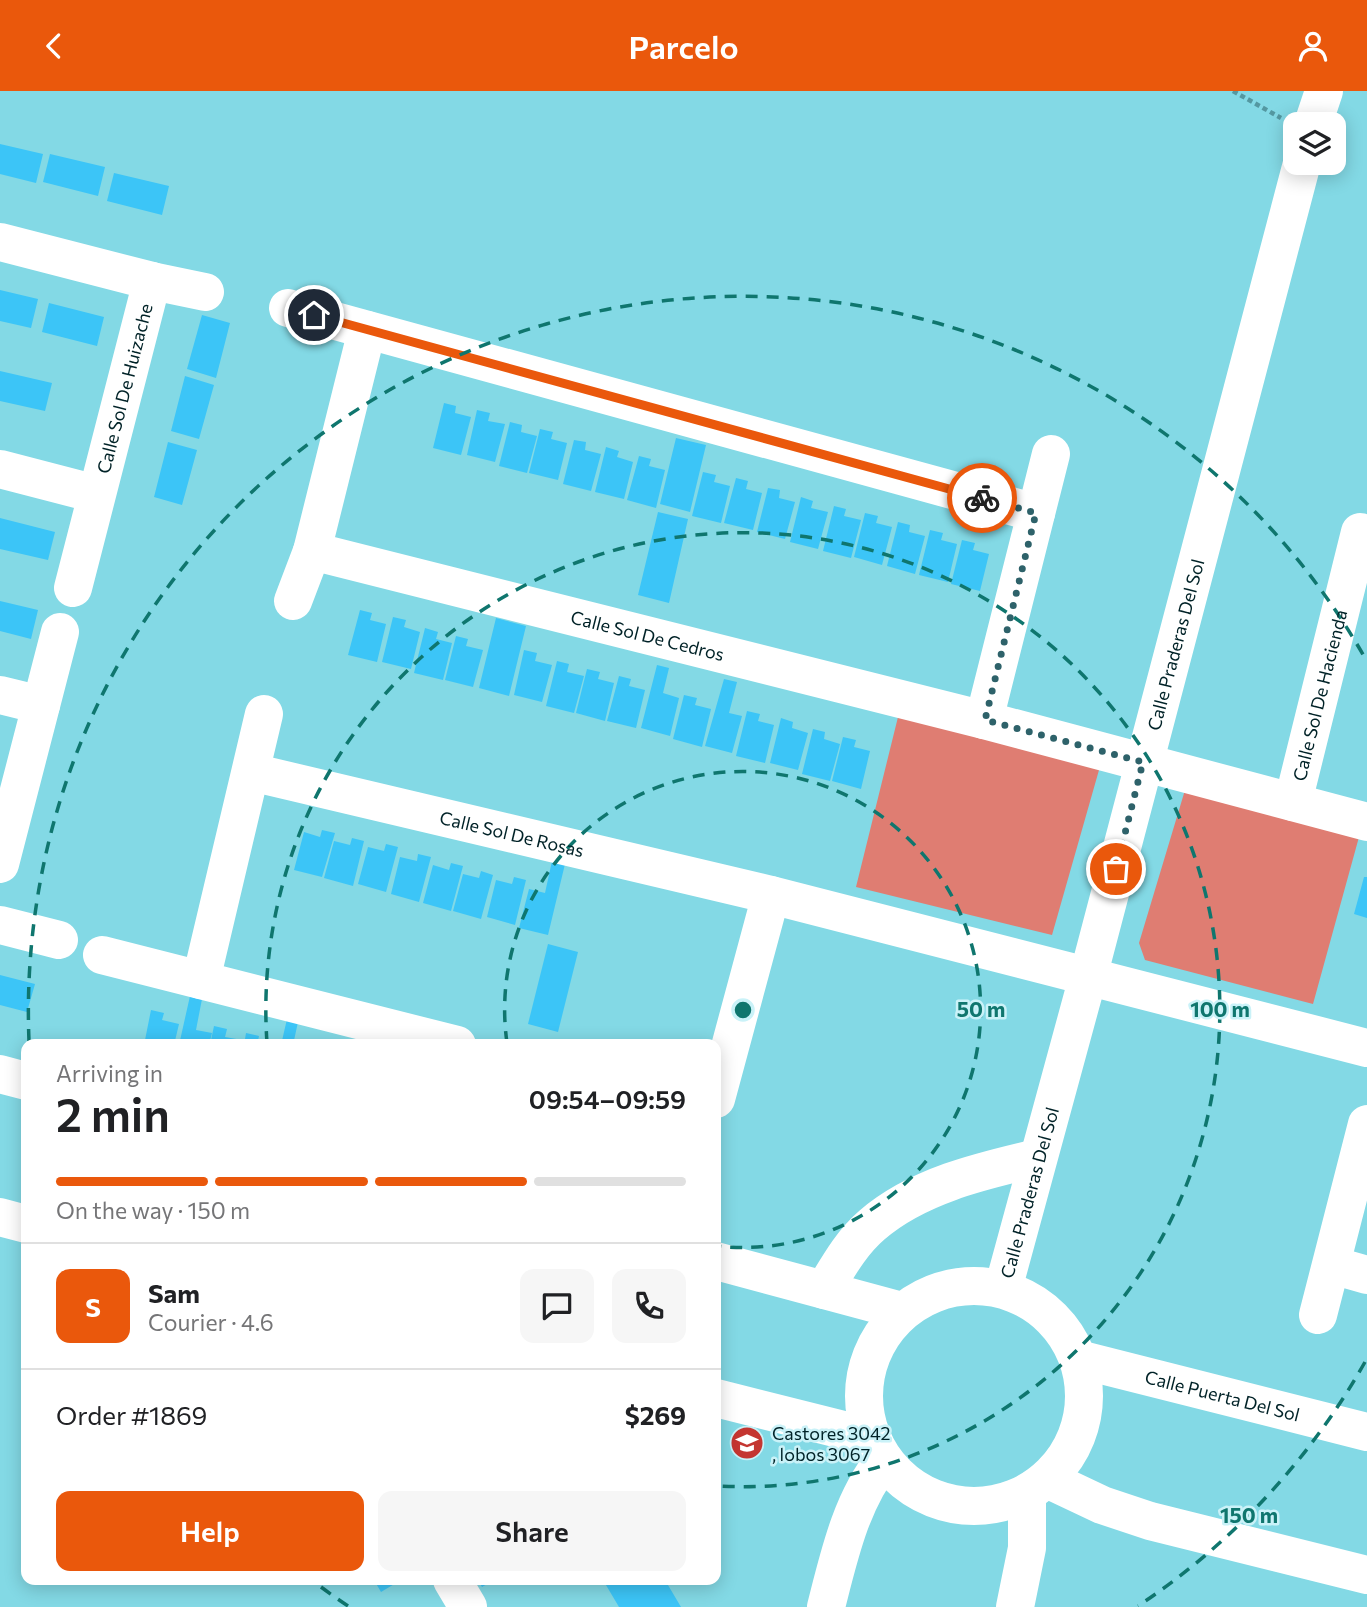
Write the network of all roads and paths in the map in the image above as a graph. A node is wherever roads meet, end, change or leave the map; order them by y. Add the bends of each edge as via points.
1 (1233, 91) edge
2 (1324, 91) edge
3 (1307, 112) edge
4 (1283, 114) edge
5 (1299, 175) edge
6 (0, 242) edge
7 (152, 281) junction
8 (205, 292) dead end
9 (288, 307) dead end
10 (367, 330) junction
11 (1051, 454) dead end
12 (0, 469) edge
13 (96, 494) junction
14 (1036, 513) junction
15 (1360, 532) dead end
16 (312, 551) junction
17 (73, 588) dead end
18 (1357, 590) edge
19 (293, 601) dead end
20 (60, 632) dead end
21 (0, 695) edge
22 (41, 705) junction
23 (264, 714) dead end
24 (985, 720) junction
25 (1143, 762) junction
26 (251, 772) junction
27 (1293, 802) junction
28 (1367, 822) edge
29 (0, 864) edge
30 (771, 895) junction
31 (0, 925) edge
32 (59, 940) dead end
33 (102, 955) dead end
34 (1088, 977) junction
35 (201, 980) junction
36 (433, 1039) edge
37 (1367, 1048) edge
38 (0, 1074) edge
39 (21, 1080) edge
40 (721, 1080) edge
41 (1367, 1124) edge
42 (1037, 1158) junction
43 (0, 1217) edge
44 (21, 1223) edge
45 (721, 1262) edge
46 (1349, 1270) edge
47 (1003, 1289) junction
48 (824, 1290) junction
49 (902, 1311) junction
50 (1318, 1315) dead end
51 (1078, 1360) junction
52 (721, 1400) edge
53 (1367, 1432) edge
54 (878, 1448) junction
55 (1037, 1487) junction
56 (1367, 1575) edge
57 (455, 1585) edge
58 (468, 1607) edge
59 (826, 1607) edge
60 (1015, 1607) edge

1 - 4 path
2 - 3 street
5 - 25 street, Calle Praderas Del Sol
6 - 7 street, Calle Sol De Huizache
7 - 8 street, Calle Sol De Huizache
7 - 13 street, Calle Sol De Huizache
9 - 10 street
10 - 14 street
10 - 16 street
11 - 14 street
12 - 13 street, Calle Sol De Huizache
13 - 17 street, Calle Sol De Huizache
14 - 24 street
15 - 18 street, Calle Sol De Hacienda
16 - 19 street
16 - 24 street, Calle Sol De Cedros
18 - 27 street, Calle Sol De Hacienda
20 - 22 street
21 - 22 street
22 - 29 street
23 - 26 street
24 - 25 street, Calle Sol De Cedros
25 - 27 street, Calle Sol De Hacienda
25 - 34 street, Calle Praderas Del Sol
26 - 30 street, Calle Sol De Rosas
26 - 35 street
27 - 28 street, Calle Sol De Hacienda
30 - 34 street, Calle Sol De Rosas
30 - 40 street
31 - 32 street
33 - 35 street
34 - 37 street, Calle Sol De Rosas
34 - 42 street, Calle Praderas Del Sol
35 - 36 street
38 - 39 street
41 - 46 street
42 - 47 street, Calle Praderas Del Sol
42 - 48 street via 966,1178 896,1207 870,1226 846,1253
43 - 44 street
45 - 48 street
46 - 50 street
47 - 49 street via 967,1286 933,1293
47 - 51 street via 1035,1304 1060,1328
48 - 49 street
49 - 54 street via 880,1337 866,1369 863,1403
51 - 53 street, Calle Puerta Del Sol
51 - 55 street via 1084,1392 1081,1424 1068,1454
52 - 54 street
54 - 55 street via 911,1487 946,1503 985,1506
54 - 59 street
55 - 56 street via 1150,1521
55 - 60 street
57 - 58 street

